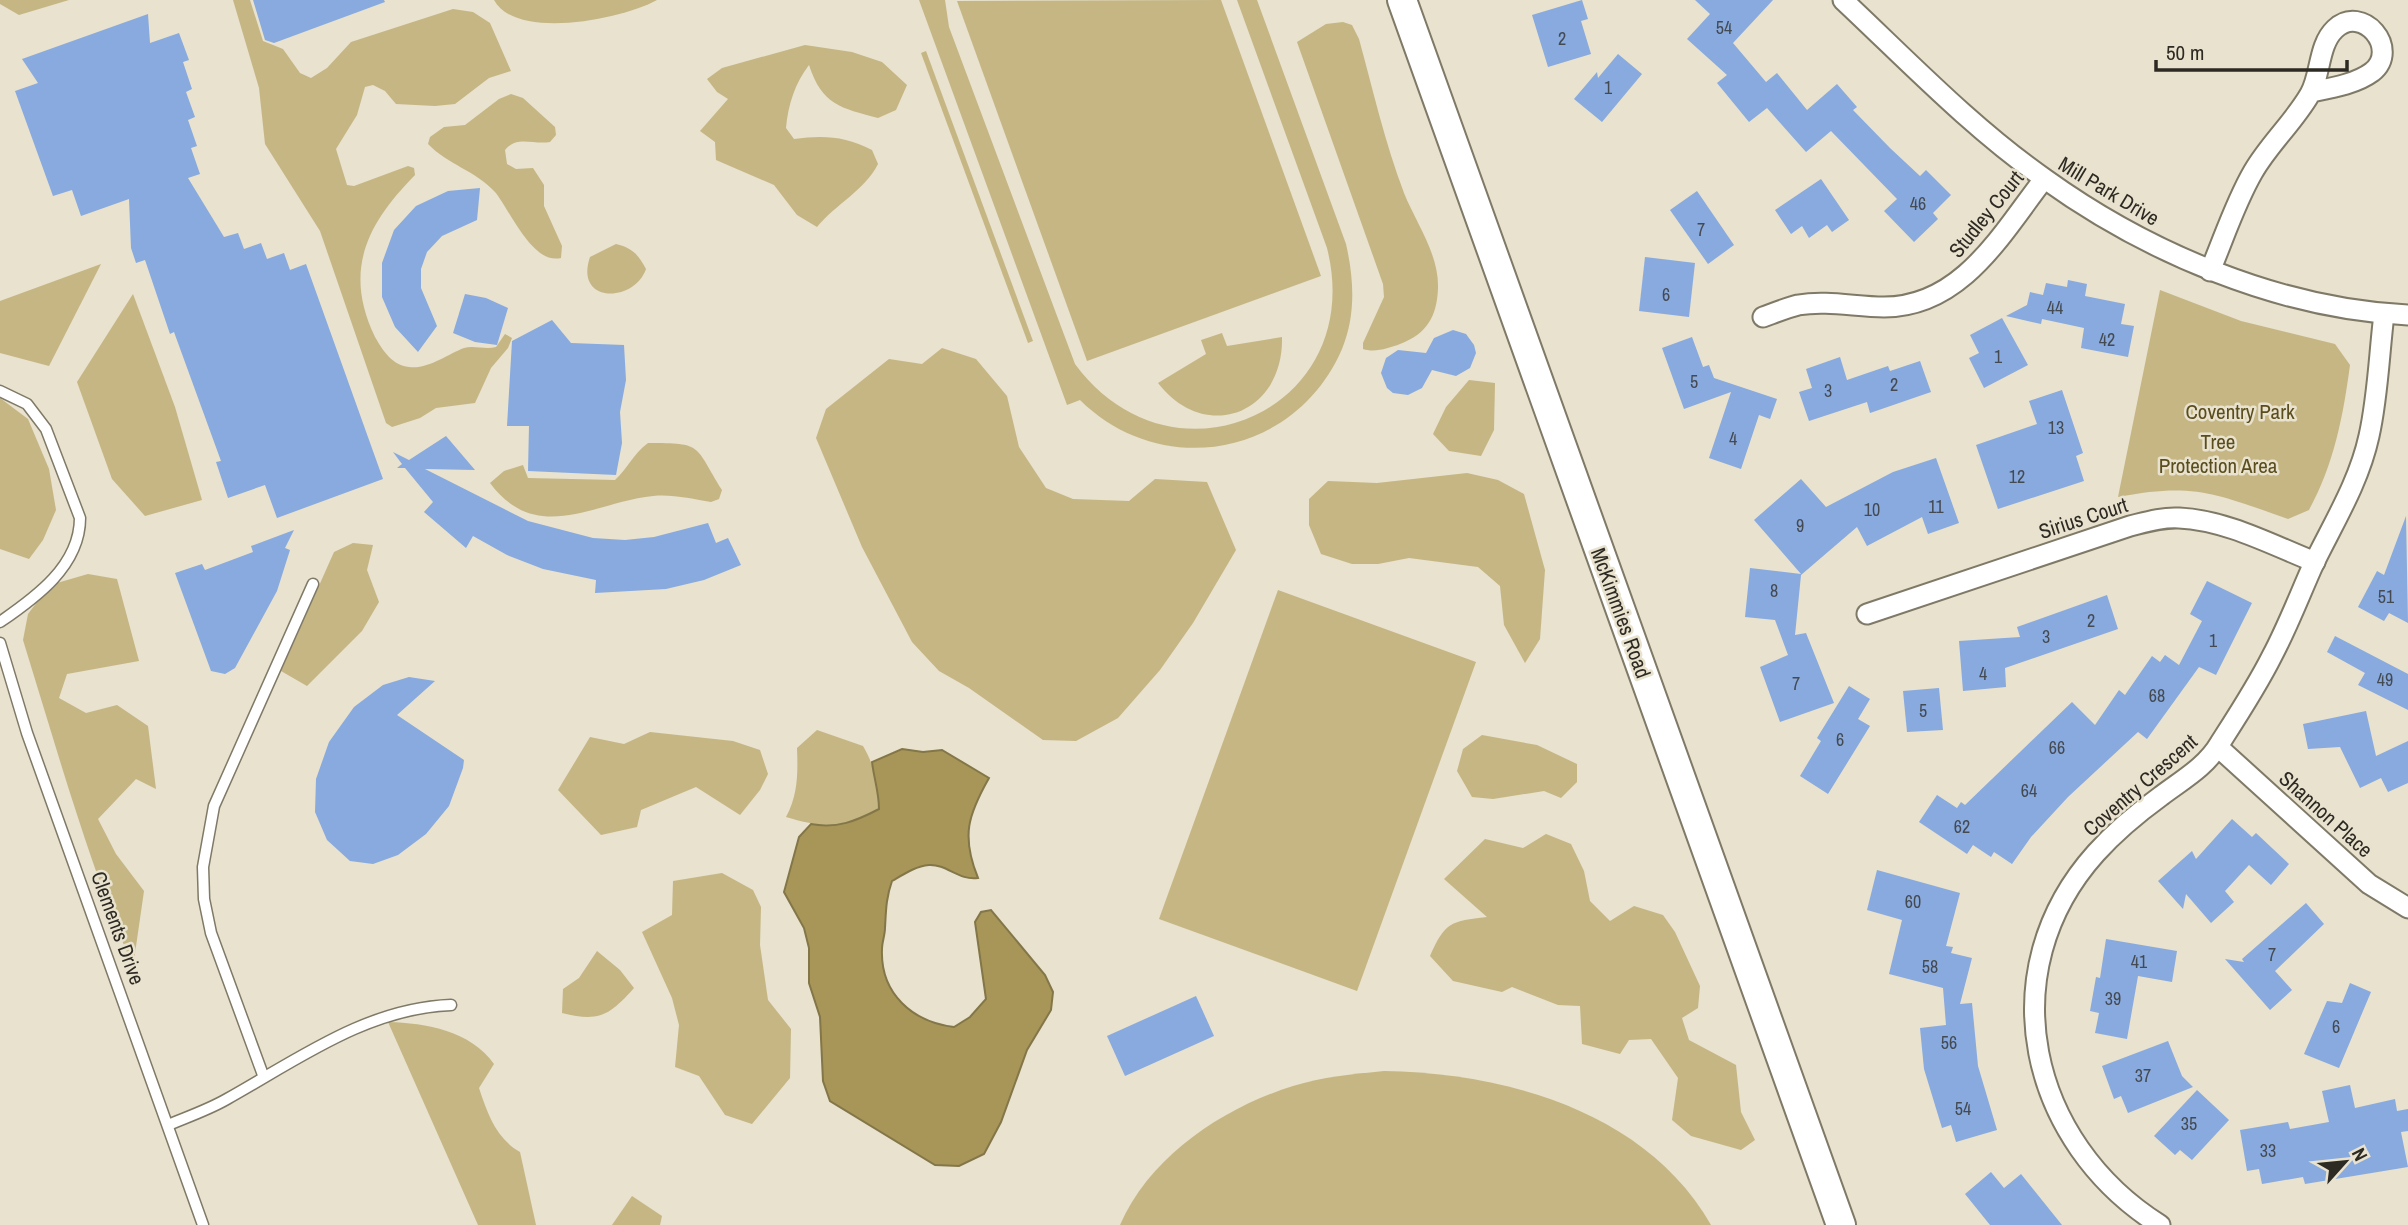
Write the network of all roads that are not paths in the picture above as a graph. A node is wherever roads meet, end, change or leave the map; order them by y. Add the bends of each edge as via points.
1 (1402, 0) edge
2 (1843, 0) edge
3 (2311, 92) dead end
4 (2044, 179) junction
5 (2210, 271) junction
6 (2384, 314) junction
7 (2408, 315) edge
8 (1763, 317) dead end
9 (0, 391) edge
10 (2315, 562) junction
11 (313, 584) dead end
12 (1867, 614) dead end
13 (0, 622) edge
14 (0, 643) edge
15 (2218, 747) junction
16 (2408, 908) edge
17 (451, 1005) dead end
18 (263, 1075) junction
19 (168, 1125) junction
20 (203, 1225) edge
21 (1841, 1225) edge
22 (2160, 1225) edge

1 - 21 main road, McKimmies Road
2 - 4 street, Mill Park Drive
3 - 5 street via 2253,173
4 - 5 street, Mill Park Drive via 2148,242
4 - 8 street, Studley Court via 1969,274 1931,298 1885,307 1799,305
5 - 6 street, Mill Park Drive via 2289,295
6 - 7 street, Mill Park Drive
6 - 10 street, Coventry Crescent via 2369,436 2347,499
9 - 13 lane via 27,404 47,429 80,519 80,530 57,577
10 - 12 street, Sirius Court via 2228,528 2159,519
10 - 15 street, Coventry Crescent via 2273,655
11 - 18 lane via 214,806 203,867 211,933
14 - 19 lane, Clements Drive via 27,733
15 - 16 street, Shannon Place via 2370,884
15 - 22 street, Coventry Crescent via 2191,776 2159,797 2097,852 2059,905 2037,984 2035,1023 2055,1111 2081,1154 2129,1206
17 - 18 lane via 393,1013
18 - 19 lane via 226,1100
19 - 20 lane, Clements Drive

